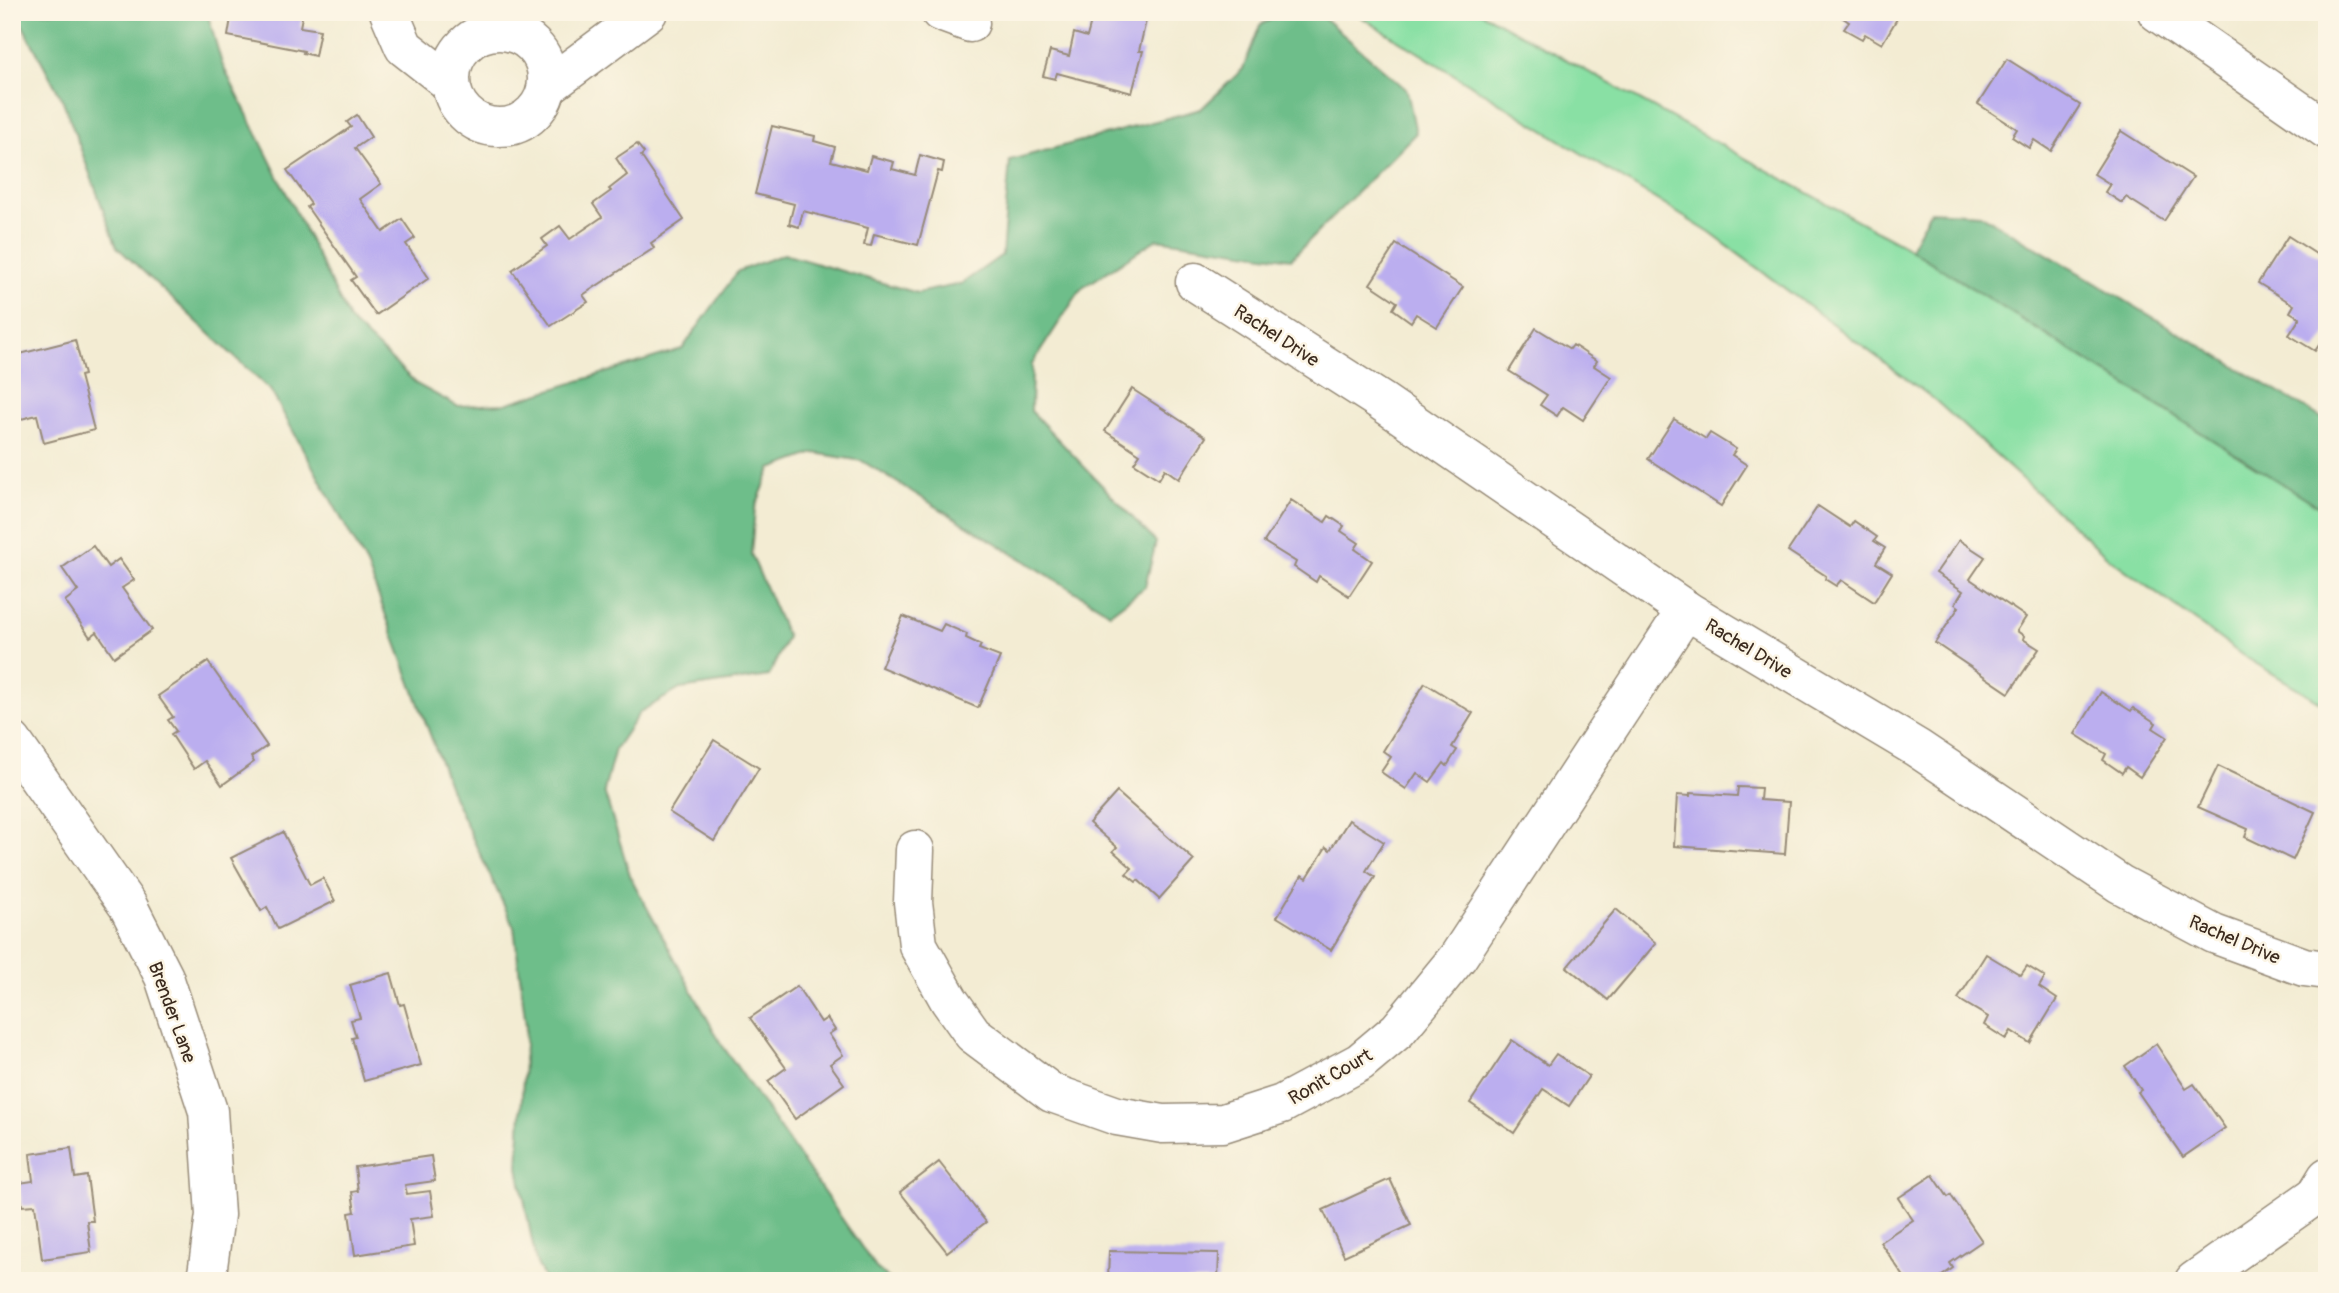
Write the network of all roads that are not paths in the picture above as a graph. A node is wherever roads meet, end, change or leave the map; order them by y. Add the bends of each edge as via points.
1 (388, 12) edge
2 (648, 12) edge
3 (2157, 12) edge
4 (450, 83) junction
5 (547, 87) junction
6 (2327, 130) edge
7 (1195, 282) dead end
8 (1686, 610) junction
9 (12, 741) edge
10 (915, 850) dead end
11 (2327, 970) edge
12 (2327, 1177) edge
13 (205, 1281) edge
14 (2194, 1281) edge

1 - 4 street via 404,47
2 - 5 street
3 - 6 street
4 - 5 street via 463,112 489,127 505,128 533,114
4 - 5 street via 454,61 468,41 499,30 530,41 541,54
7 - 8 street, Rachel Drive via 1381,401
8 - 10 street, Ronit Court via 1458,957 1398,1030 1360,1062 1282,1104 1223,1123 1163,1124 1107,1112 1052,1093 973,1034 918,945 913,902
8 - 11 street, Rachel Drive via 1917,748 2120,884 2214,934 2304,967
9 - 13 street, Brender Lane via 128,906 164,977 208,1111 215,1215
12 - 14 street via 2316,1195

